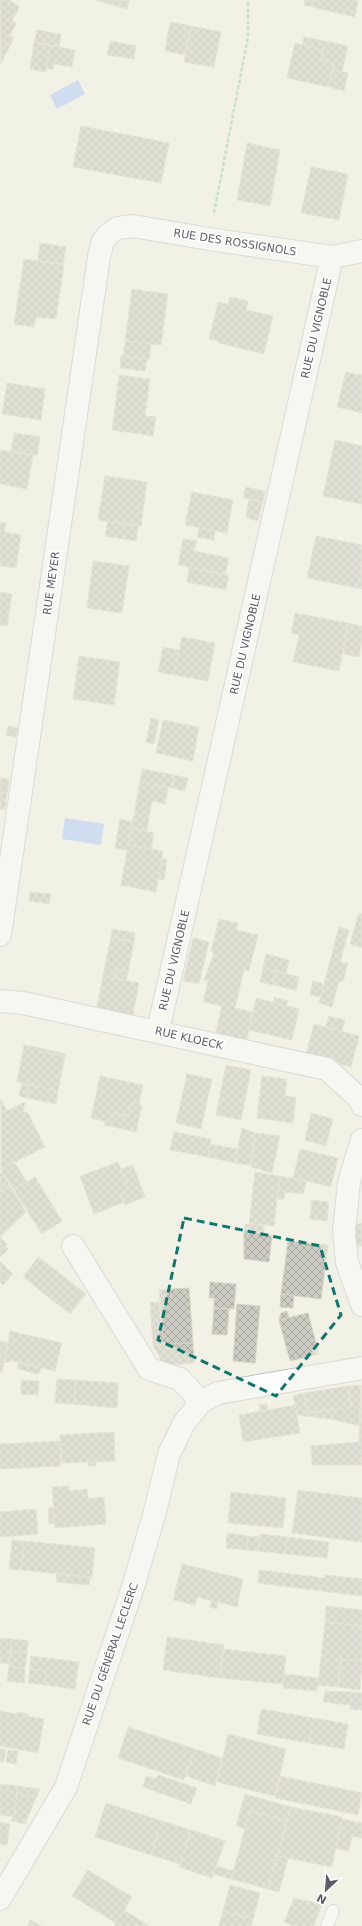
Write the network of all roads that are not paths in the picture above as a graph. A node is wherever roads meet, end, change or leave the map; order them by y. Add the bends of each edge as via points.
1 (109, 234) joint
2 (362, 251) edge
3 (332, 257) junction
4 (0, 935) edge
5 (0, 1001) edge
6 (158, 1031) junction
7 (362, 1105) edge
8 (362, 1140) edge
9 (73, 1246) dead end
10 (362, 1305) edge
11 (362, 1368) edge
12 (201, 1402) junction
13 (0, 1899) edge
14 (333, 1911) dead end
15 (327, 1926) edge

1 - 3 street, RUE DES ROSSIGNOLS via 118,228 133,226
1 - 4 street, RUE MEYER via 103,241 98,257
2 - 3 street, RUE DES ROSSIGNOLS
3 - 6 street, RUE DU VIGNOBLE
5 - 6 street, RUE KLOECK via 23,1003
6 - 7 street, RUE KLOECK via 327,1069 360,1099
8 - 10 street via 349,1182 344,1232 347,1262
9 - 12 street via 149,1369 180,1379
11 - 12 street, RUE DU GÉNÉRAL LECLERC via 218,1393
12 - 13 street, RUE DU GÉNÉRAL LECLERC via 184,1423 169,1454 134,1584 66,1787
14 - 15 lane

